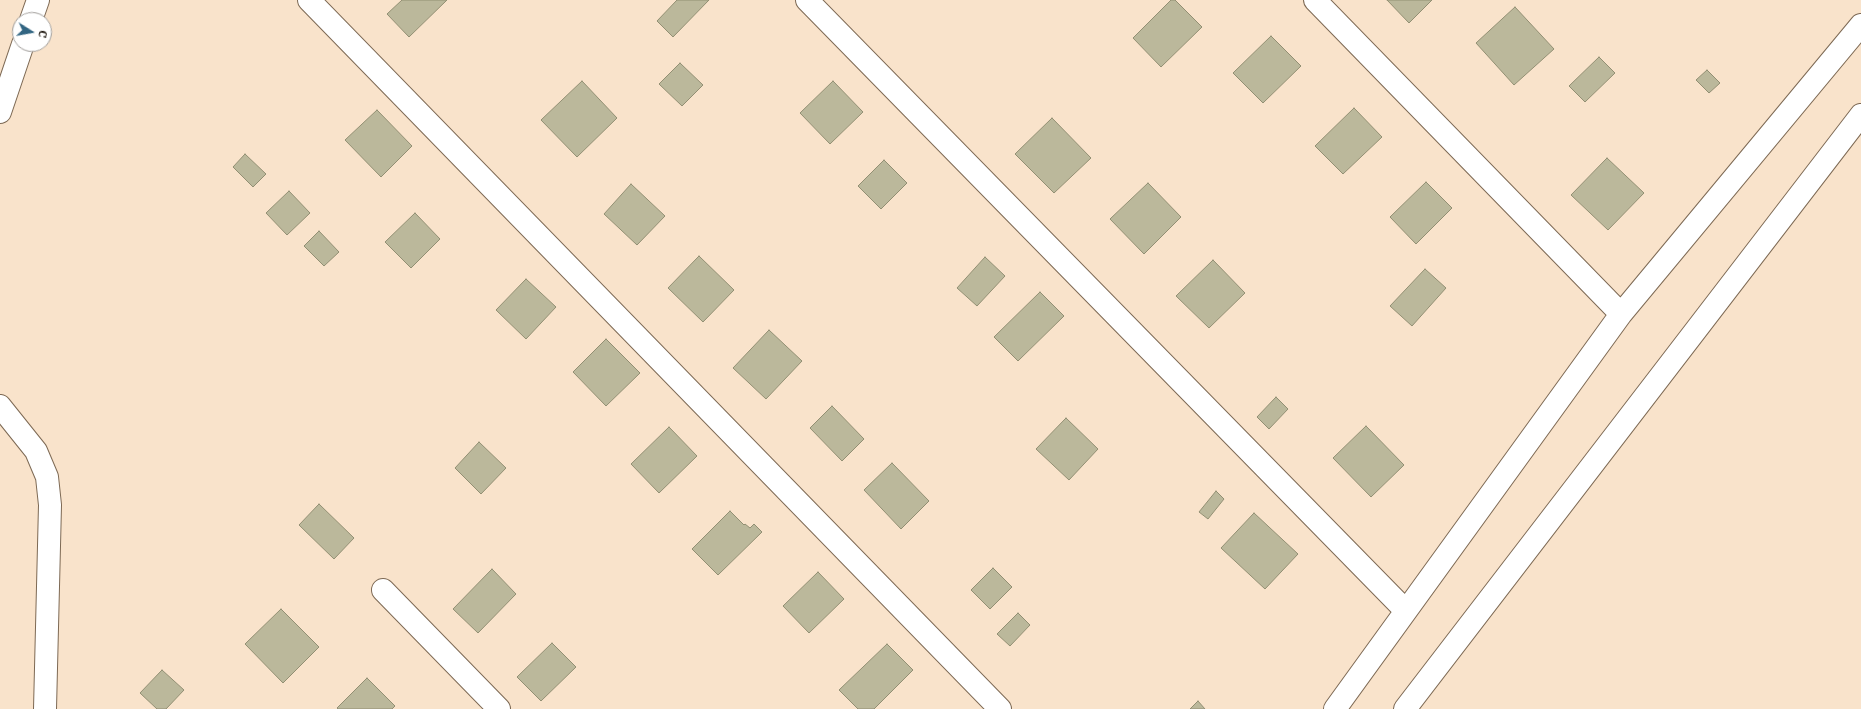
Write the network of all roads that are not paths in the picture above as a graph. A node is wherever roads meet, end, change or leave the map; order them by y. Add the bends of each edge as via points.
1 (38, 0) edge
2 (309, 0) edge
3 (806, 0) edge
4 (1315, 0) edge
5 (34, 12) edge
6 (1861, 25) edge
7 (20, 52) edge
8 (0, 112) edge
9 (1861, 115) edge
10 (1621, 314) junction
11 (0, 406) edge
12 (383, 590) dead end
13 (1406, 611) junction
14 (45, 709) edge
15 (499, 709) edge
16 (1000, 709) edge
17 (1335, 709) edge
18 (1405, 709) edge

1 - 5 street
2 - 16 street
3 - 13 street
4 - 10 street
6 - 10 street
7 - 8 street
9 - 18 street
10 - 13 street
11 - 14 street via 36,451 47,477 50,505
12 - 15 street
13 - 17 street

